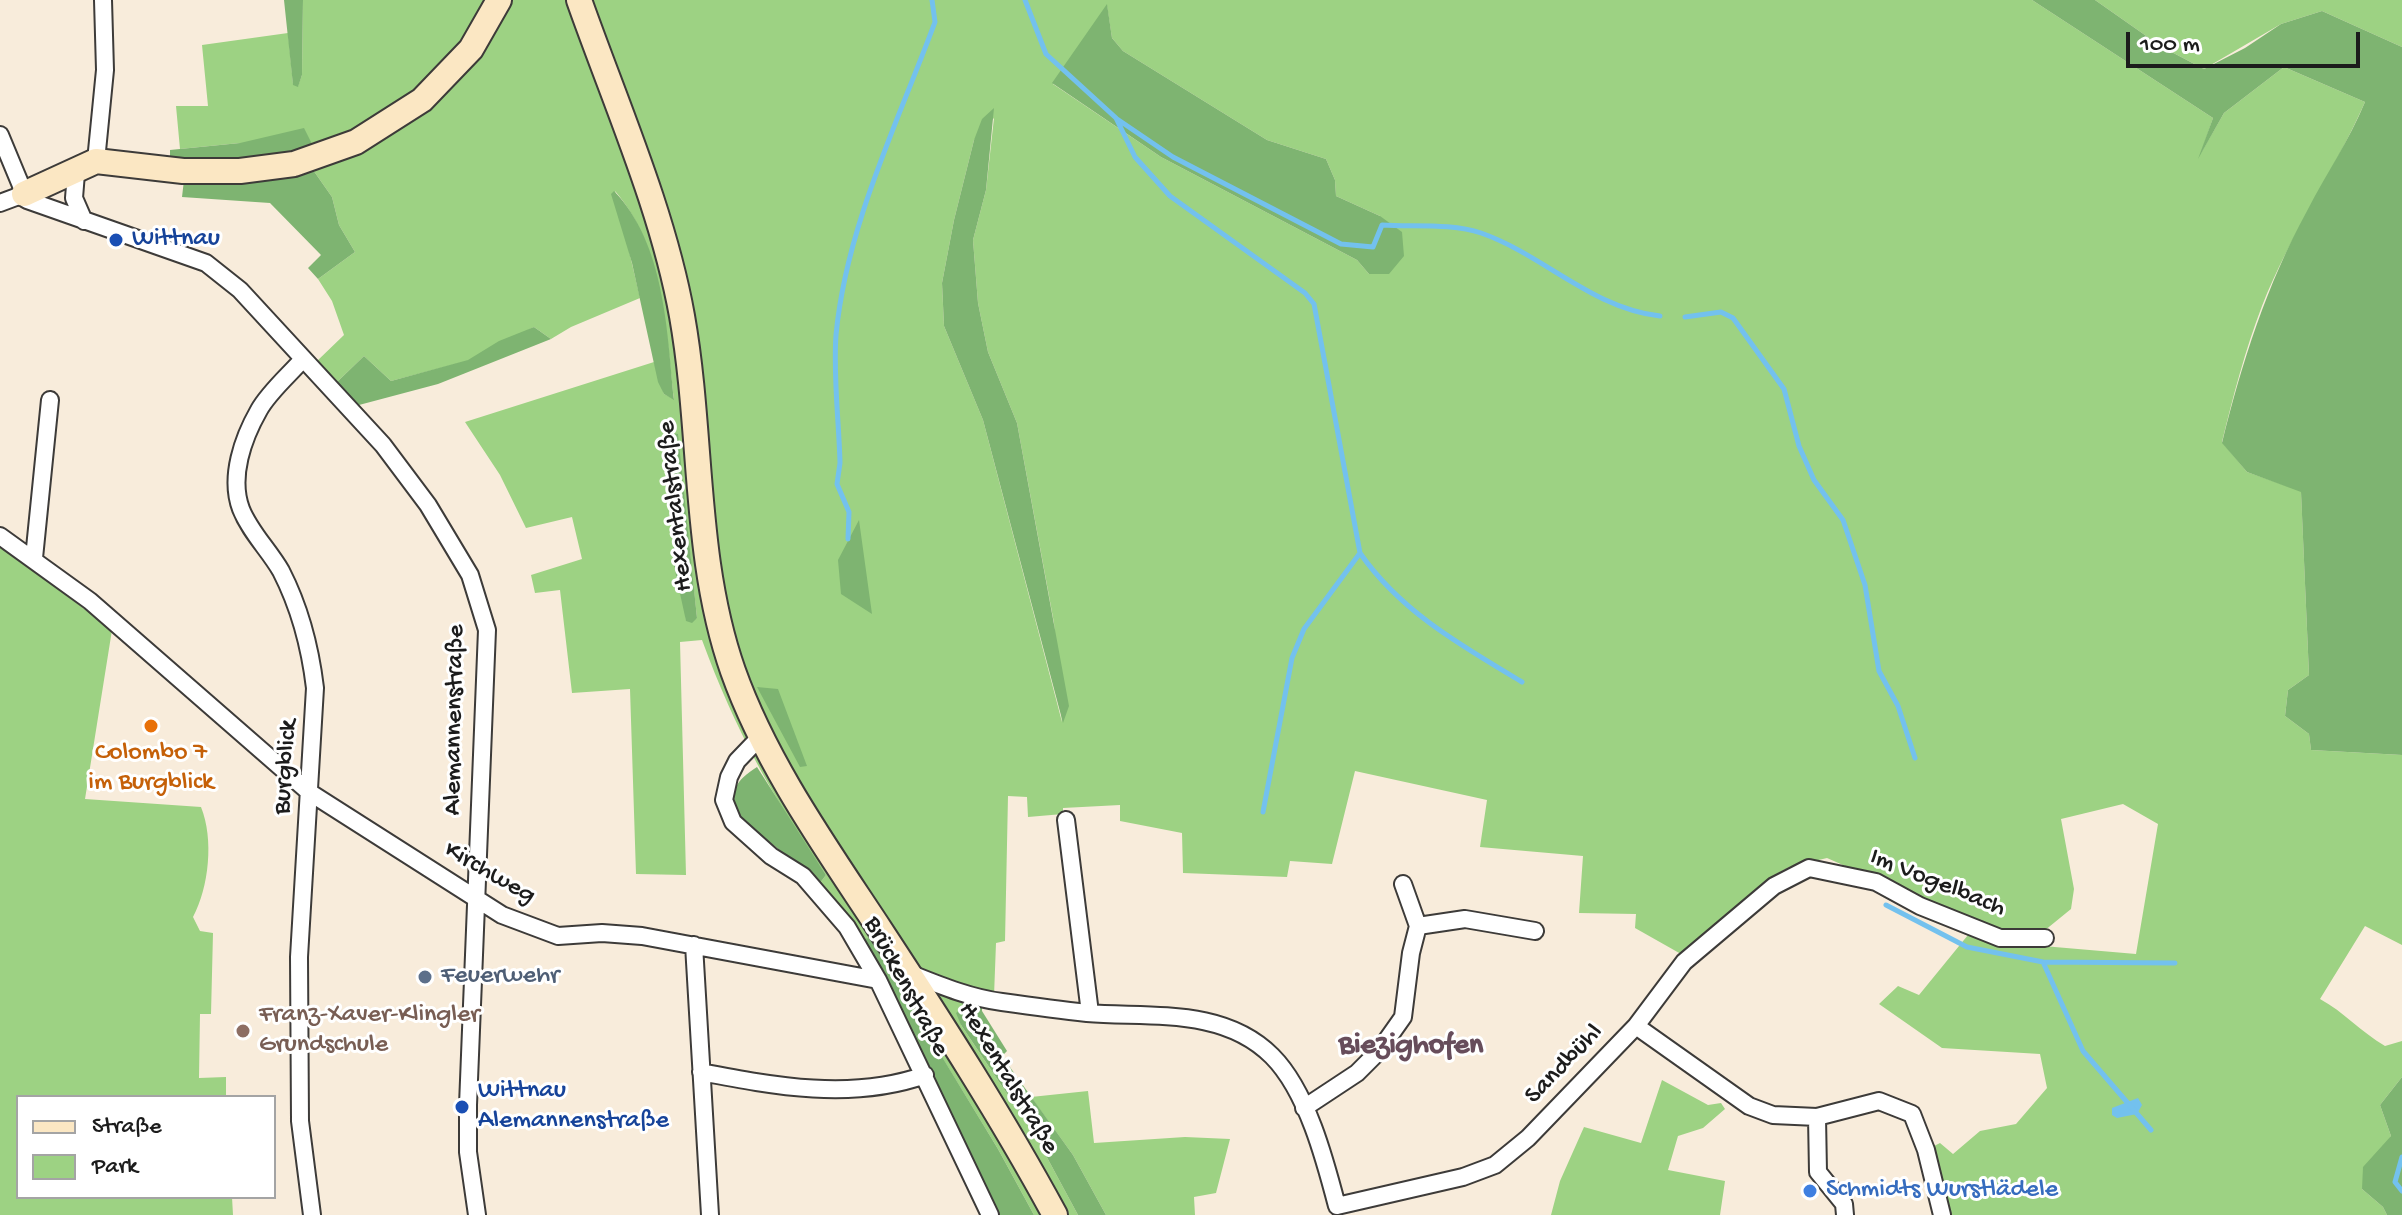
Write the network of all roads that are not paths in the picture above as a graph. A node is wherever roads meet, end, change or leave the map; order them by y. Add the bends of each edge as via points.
1 (103, 0) edge
2 (499, 0) edge
3 (579, 0) edge
4 (0, 135) edge
5 (86, 167) junction
6 (24, 194) junction
7 (0, 203) edge
8 (84, 221) junction
9 (303, 359) junction
10 (50, 400) dead end
11 (0, 536) edge
12 (34, 558) junction
13 (761, 736) junction
14 (309, 792) junction
15 (1066, 820) dead end
16 (1403, 884) dead end
17 (477, 898) junction
18 (1418, 926) junction
19 (1535, 931) dead end
20 (2045, 938) dead end
21 (694, 945) junction
22 (909, 973) junction
23 (878, 980) junction
24 (1090, 1013) junction
25 (1636, 1026) junction
26 (701, 1072) junction
27 (925, 1075) junction
28 (1304, 1108) junction
29 (1817, 1117) junction
30 (1334, 1211) edge
31 (312, 1215) edge
32 (477, 1215) edge
33 (710, 1215) edge
34 (990, 1215) edge
35 (1055, 1215) edge
36 (1845, 1215) edge
37 (1942, 1215) edge

1 - 5 street via 105,70
2 - 5 main road via 471,49 422,100 356,142 294,164 240,171
3 - 13 main road, Hexentalstraße via 668,252 690,363 698,479 717,619
4 - 6 street
5 - 6 main road
5 - 8 street via 74,198
6 - 7 street
6 - 8 street, Alemannenstraße via 27,200
8 - 9 street, Alemannenstraße via 206,263 240,290
9 - 14 street, Burgblick via 261,406 240,454 237,481 241,508 280,569 312,659 315,733
9 - 17 street, Alemannenstraße via 383,445 428,505 470,575 487,630
10 - 12 street
11 - 12 street, Kirchweg
12 - 14 street, Kirchweg
13 - 22 main road, Hexentalstraße
13 - 23 street, Brückenstraße via 729,777 724,800 733,822 824,898
14 - 17 street, Kirchweg
14 - 31 street, Burgblick via 299,957 300,1121
15 - 24 street
16 - 18 street
17 - 21 street, Kirchweg via 502,915 558,936 602,933
17 - 32 street, Alemannenstraße via 468,1105
18 - 19 street via 1465,919
18 - 28 street via 1403,1017 1357,1073
20 - 25 street, Im Vogelbach via 2000,938 1876,882 1809,868 1774,886 1684,962
21 - 23 street, Kirchweg
21 - 26 street
22 - 24 street, Hexentalstraße via 999,1002
22 - 35 main road, Hexentalstraße
23 - 27 street, Brückenstraße
24 - 28 street, Hexentalstraße via 1192,1019 1231,1029 1273,1057
25 - 29 street, Sandbühl via 1749,1106 1773,1115
25 - 30 street, Sandbühl via 1495,1165
26 - 27 street via 782,1088 895,1085
26 - 33 street
27 - 34 street, Brückenstraße
28 - 30 street, Hexentalstraße via 1323,1153
29 - 36 street via 1818,1172 1844,1204
29 - 37 street, Sandbühl via 1879,1101 1912,1114

